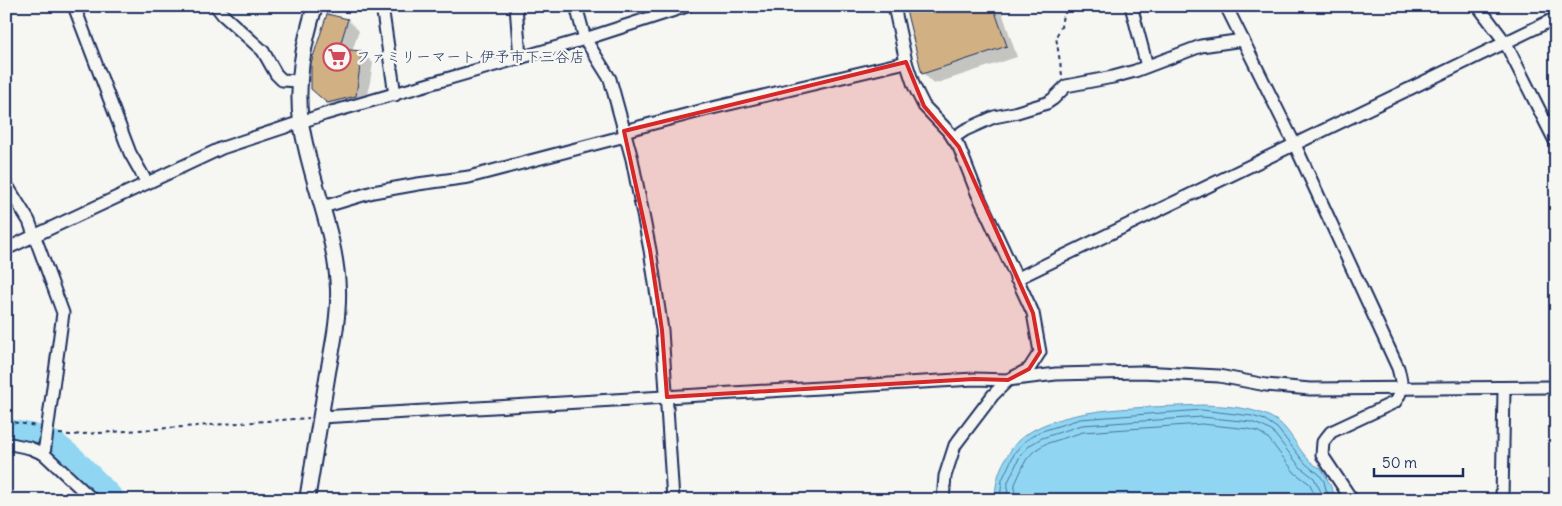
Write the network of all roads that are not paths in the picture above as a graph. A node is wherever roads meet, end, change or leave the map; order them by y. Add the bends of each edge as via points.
1 (74, 6) edge
2 (216, 6) edge
3 (315, 6) edge
4 (382, 6) edge
5 (516, 6) edge
6 (576, 6) edge
7 (687, 6) edge
8 (894, 6) edge
9 (1131, 6) edge
10 (1226, 6) edge
11 (1478, 6) edge
12 (1556, 18) edge
13 (585, 39) junction
14 (1243, 40) junction
15 (1505, 42) junction
16 (520, 58) junction
17 (906, 62) junction
18 (1147, 66) junction
19 (299, 81) junction
20 (395, 94) junction
21 (301, 121) junction
22 (624, 134) junction
23 (953, 138) junction
24 (1556, 143) edge
25 (1294, 145) junction
26 (6, 184) edge
27 (147, 184) junction
28 (323, 207) junction
29 (34, 236) junction
30 (6, 249) edge
31 (1016, 279) junction
32 (1008, 380) junction
33 (1402, 387) junction
34 (1556, 387) edge
35 (1504, 389) junction
36 (667, 397) junction
37 (321, 417) junction
38 (6, 443) edge
39 (44, 454) junction
40 (93, 500) edge
41 (307, 500) edge
42 (673, 500) edge
43 (943, 500) edge
44 (1352, 500) edge
45 (1502, 500) edge

1 - 27 street via 130,153
2 - 19 street via 263,51 282,80
3 - 19 street via 304,44
4 - 20 street
5 - 16 street
6 - 13 street
7 - 13 street
8 - 17 street
9 - 18 street
10 - 14 street
11 - 15 street
12 - 15 street
13 - 16 street
13 - 22 street via 610,79
14 - 18 street via 1201,46
14 - 25 street
15 - 24 street
15 - 25 street
16 - 20 street
17 - 22 street via 704,110
17 - 23 street via 924,106
18 - 23 street via 1063,88 1047,103 994,117
19 - 21 street
20 - 21 street
21 - 27 street via 222,148
21 - 28 street
22 - 28 street via 468,178 373,192
22 - 36 street via 650,250 662,330
23 - 31 street
25 - 31 street
25 - 33 street via 1398,368
26 - 29 street via 29,221
27 - 29 street
28 - 37 street via 332,239 338,289 336,327
29 - 30 street
29 - 39 street via 63,313
31 - 32 street via 1033,313 1040,352 1029,369
32 - 33 street via 1056,374 1141,372 1219,376 1310,389
32 - 36 street via 974,379
32 - 43 street via 955,445 945,476
33 - 35 street
33 - 44 street via 1395,402 1331,432 1323,442 1322,454
34 - 35 street
35 - 45 street
36 - 37 street
36 - 42 street
37 - 41 street
38 - 39 street
39 - 40 street

